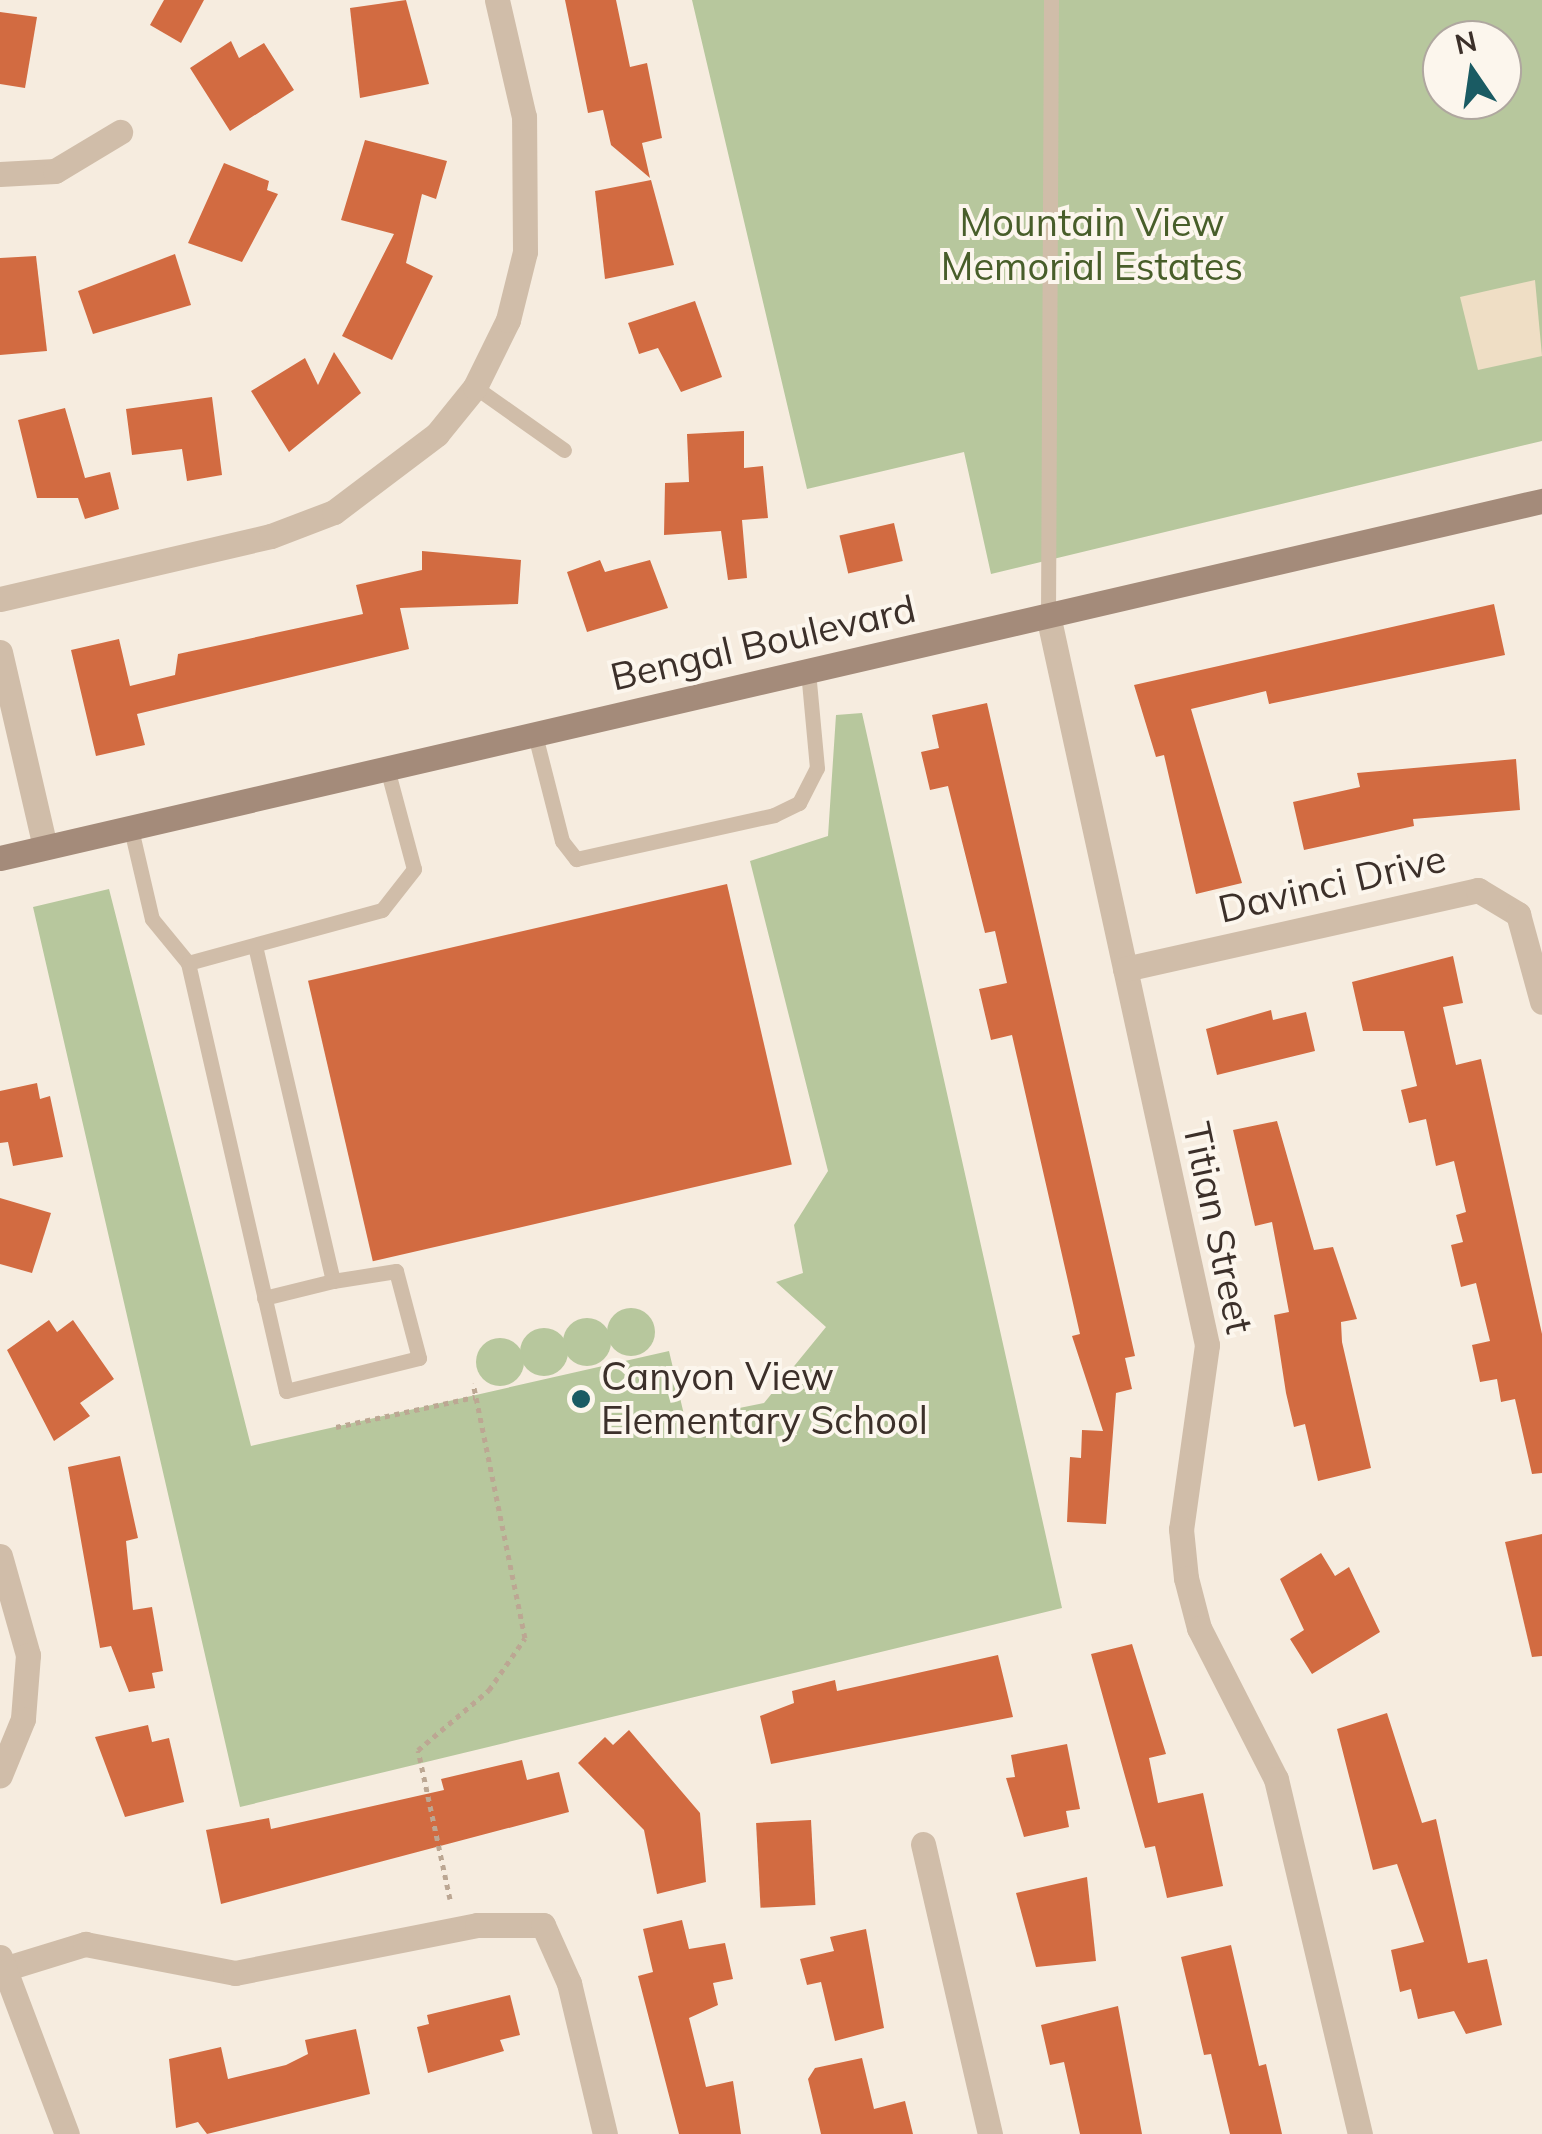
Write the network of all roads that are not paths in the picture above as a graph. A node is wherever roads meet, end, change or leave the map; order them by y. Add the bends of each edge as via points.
1 (498, 0) edge
2 (1051, 0) edge
3 (120, 132) dead end
4 (0, 174) edge
5 (475, 387) junction
6 (564, 450) dead end
7 (1542, 501) edge
8 (0, 599) edge
9 (1048, 615) junction
10 (0, 652) edge
11 (808, 671) junction
12 (536, 735) junction
13 (387, 768) junction
14 (130, 829) junction
15 (46, 847) junction
16 (0, 858) edge
17 (256, 951) junction
18 (188, 963) junction
19 (1125, 969) junction
20 (1542, 1002) edge
21 (333, 1281) junction
22 (264, 1298) junction
23 (0, 1556) edge
24 (0, 1776) edge
25 (923, 1844) dead end
26 (4, 1962) edge
27 (67, 2134) edge
28 (604, 2134) edge
29 (990, 2134) edge
30 (1360, 2134) edge

1 - 5 street via 531,184 508,320
2 - 9 lane
3 - 4 street via 56,171
5 - 6 lane
5 - 8 street via 390,477 334,512 271,536
7 - 9 main road, Bengal Boulevard
9 - 11 main road, Bengal Boulevard
9 - 19 street, Titian Street
10 - 15 street
11 - 12 main road, Bengal Boulevard
11 - 12 lane via 817,736 810,789 785,811 718,829 576,859 562,841
12 - 13 main road, Bengal Boulevard
13 - 14 main road, Bengal Boulevard
13 - 17 lane via 414,869 382,910
14 - 15 main road, Bengal Boulevard
14 - 18 lane via 152,919
15 - 16 main road, Bengal Boulevard
17 - 18 lane
17 - 21 lane
18 - 22 lane
19 - 20 street, Davinci Drive via 1478,890 1518,914
19 - 30 street, Titian Street via 1207,1345 1181,1530 1186,1578 1199,1628 1276,1779
21 - 22 lane
21 - 22 lane via 396,1272 419,1358 286,1391
23 - 24 street via 28,1655 22,1718
25 - 29 street
26 - 27 street
26 - 28 street via 84,1944 236,1973 476,1924 543,1925 568,1983

